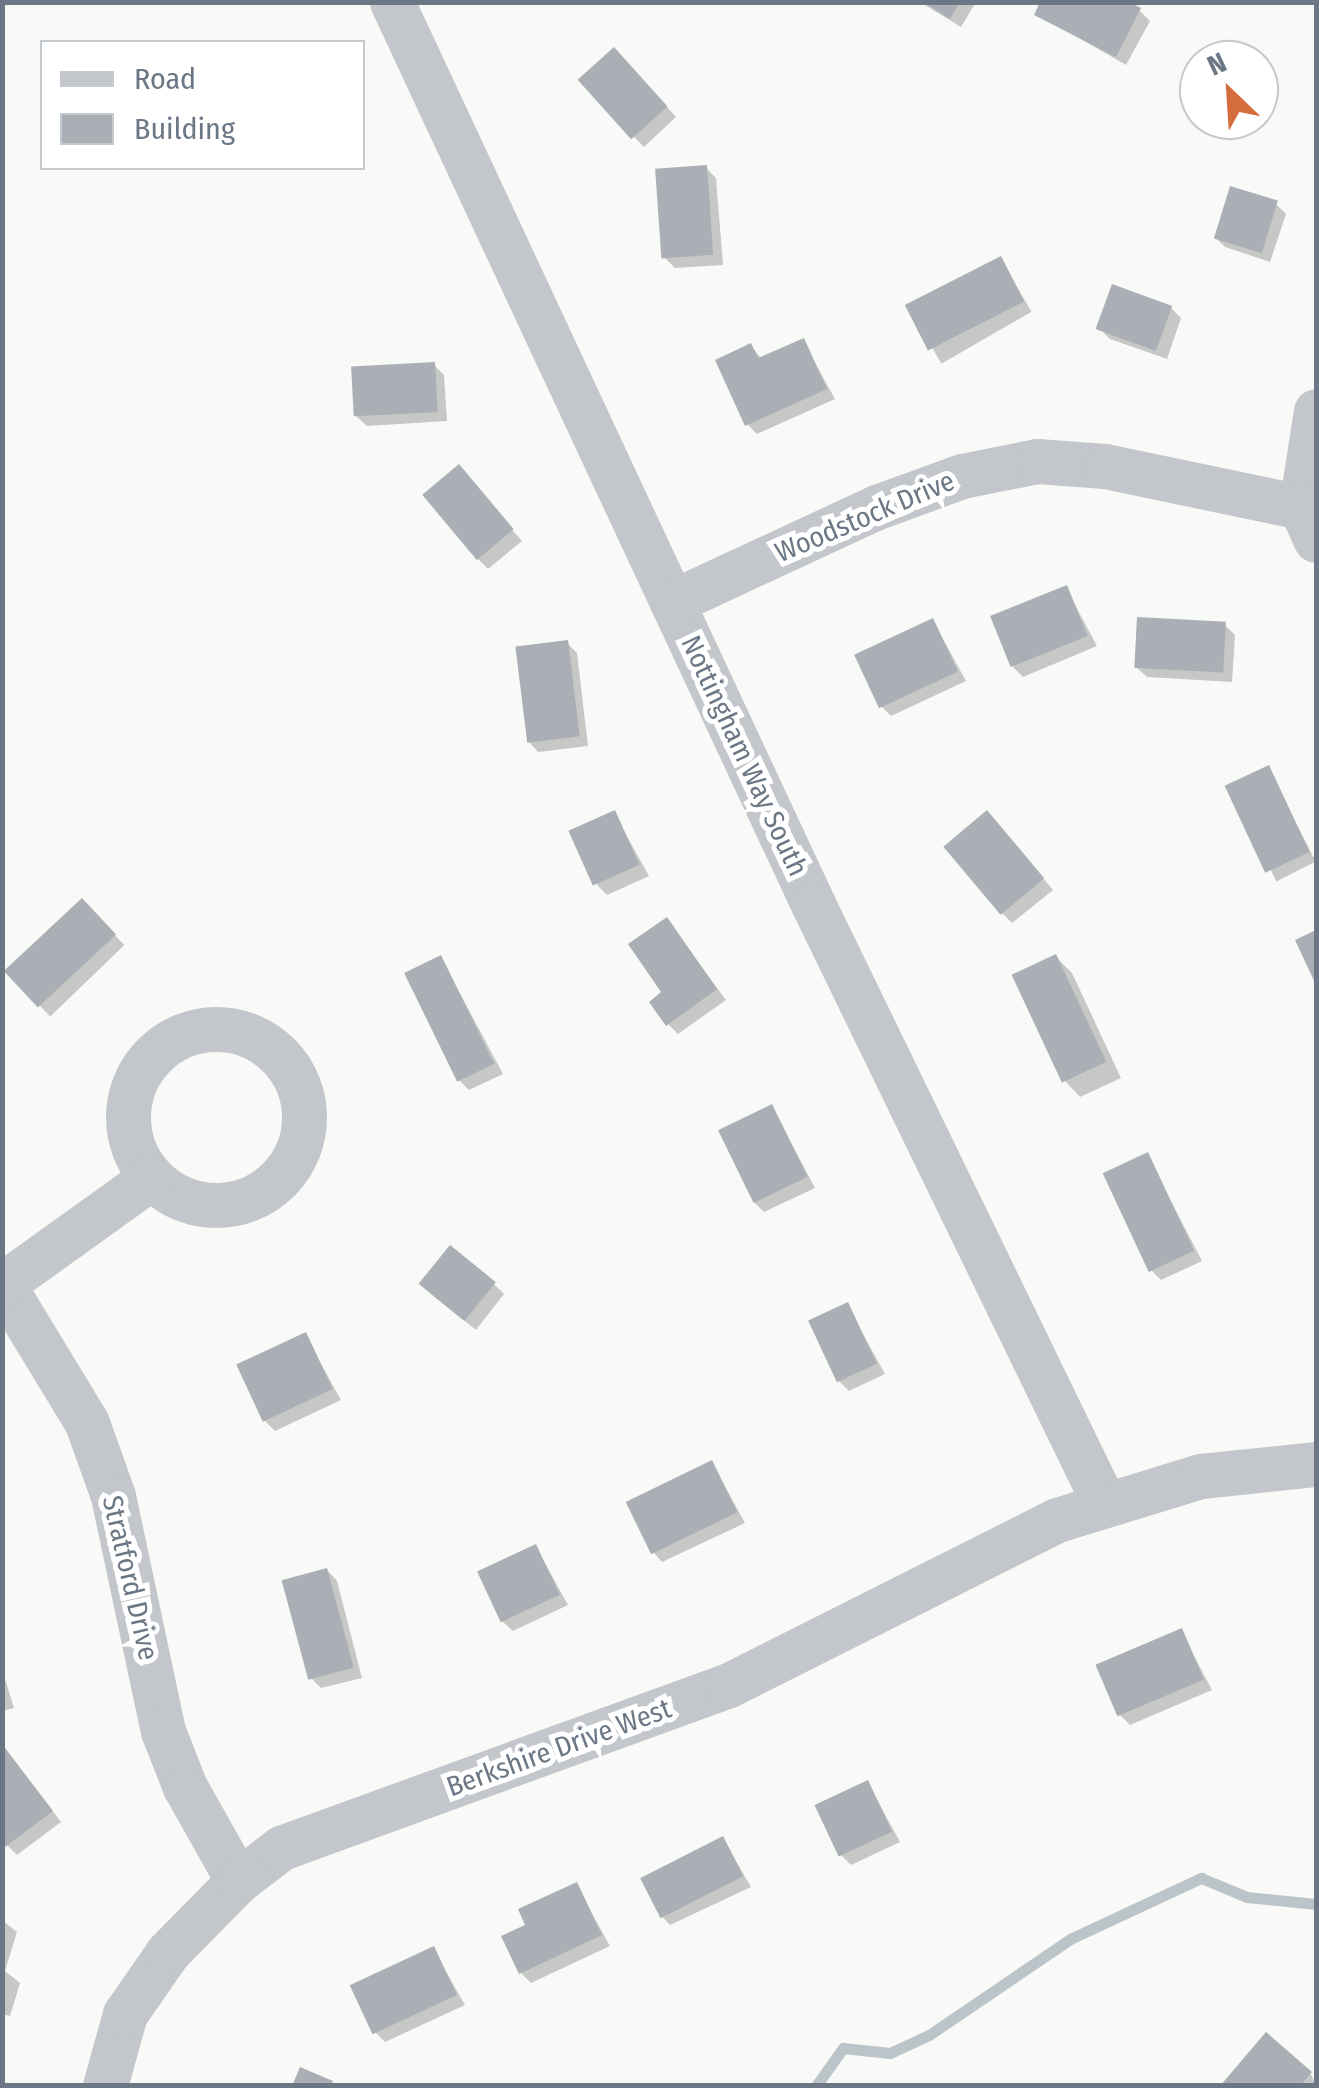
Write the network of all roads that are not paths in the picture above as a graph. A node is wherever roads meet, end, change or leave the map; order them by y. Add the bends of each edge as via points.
1 (392, 2) edge
2 (1316, 412) edge
3 (1309, 524) edge
4 (672, 602) junction
5 (152, 1177) dead end
6 (3, 1284) edge
7 (1316, 1464) edge
8 (1105, 1504) junction
9 (238, 1881) junction
10 (105, 2086) edge

1 - 4 street, Nottingham Way South
2 - 3 street
3 - 4 street, Woodstock Drive via 1106,466 1037,462 962,476 877,507
4 - 8 street, Nottingham Way South
5 - 6 street
6 - 9 street, Stratford Drive via 87,1423 113,1496 163,1731 185,1788
7 - 8 street, Berkshire Drive West via 1201,1476
8 - 9 street, Berkshire Drive West via 1057,1520 727,1686 281,1848
9 - 10 street, Berkshire Drive West via 168,1952 126,2014

